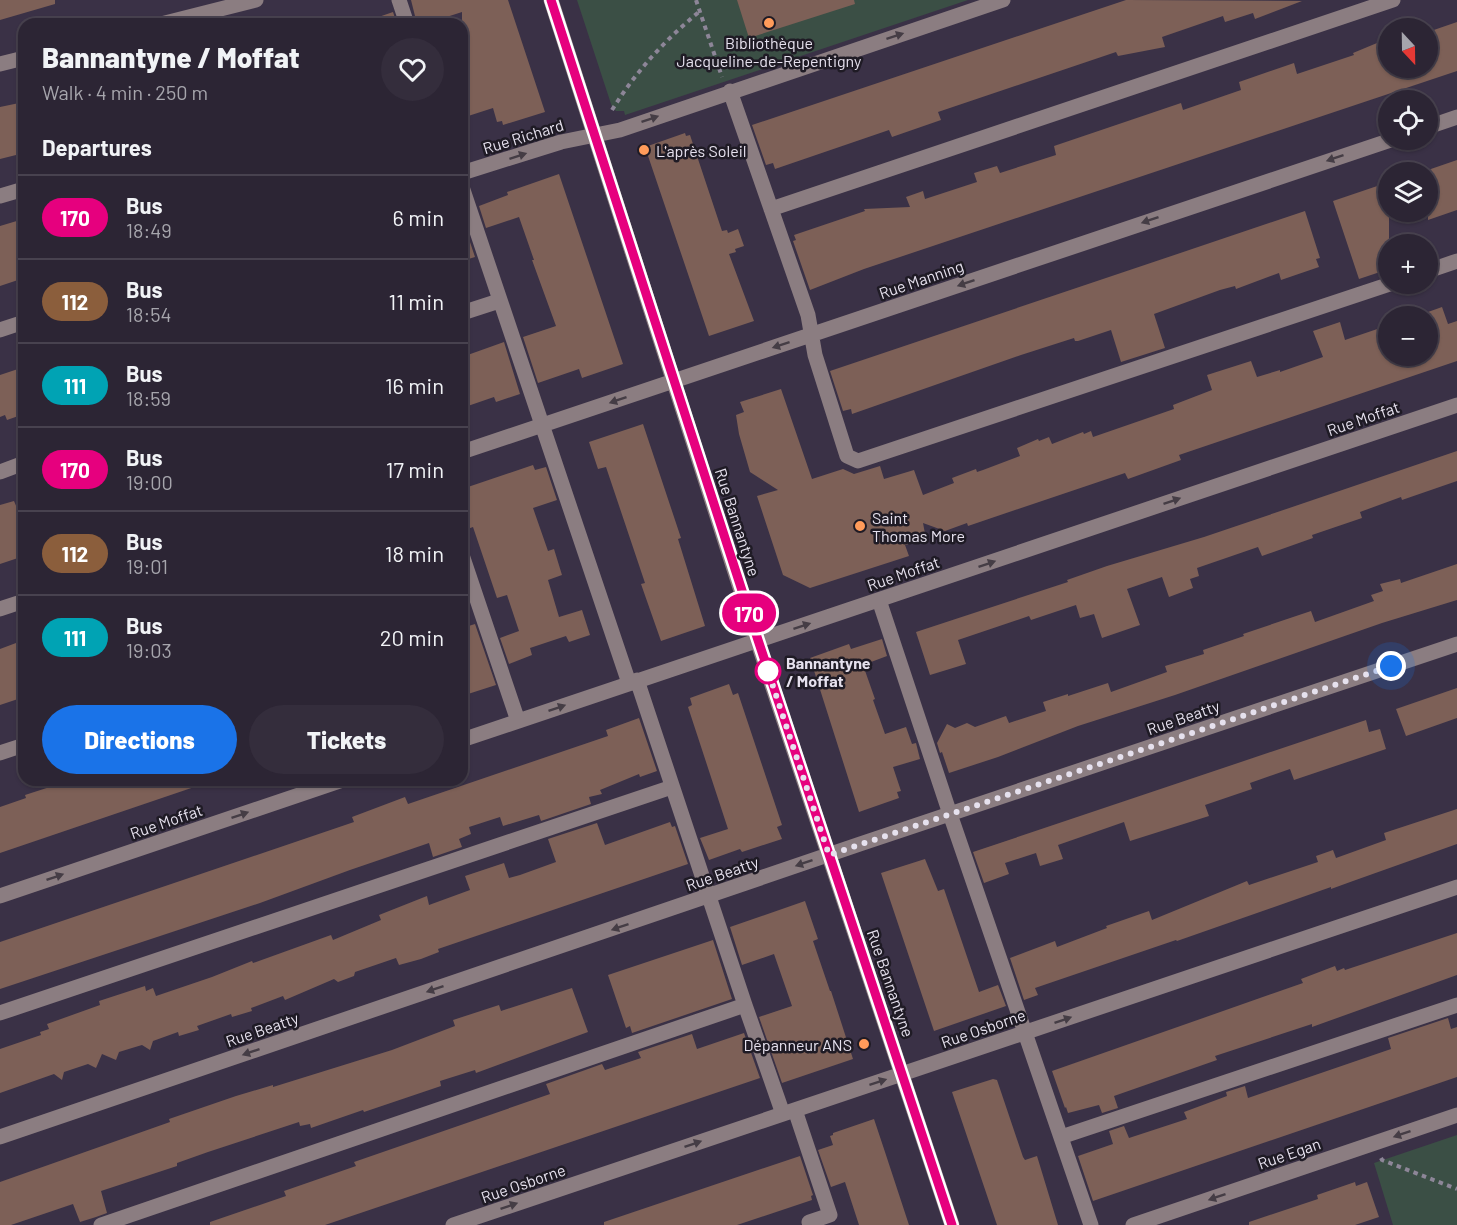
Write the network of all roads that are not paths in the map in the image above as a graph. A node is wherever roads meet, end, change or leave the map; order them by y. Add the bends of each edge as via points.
1 (256, 0) edge
2 (399, 0) edge
3 (551, 0) edge
4 (1003, 0) edge
5 (1393, 0) edge
6 (184, 18) edge
7 (405, 18) edge
8 (18, 60) edge
9 (0, 64) edge
10 (726, 85) junction
11 (1457, 117) edge
12 (1438, 124) edge
13 (594, 135) junction
14 (1378, 144) edge
15 (468, 172) edge
16 (18, 191) edge
17 (0, 196) edge
18 (468, 205) edge
19 (771, 208) junction
20 (1457, 261) edge
21 (1438, 268) edge
22 (1378, 288) edge
23 (499, 301) junction
24 (468, 311) edge
25 (18, 324) edge
26 (0, 330) edge
27 (811, 335) junction
28 (673, 381) junction
29 (1457, 405) edge
30 (542, 426) junction
31 (468, 450) edge
32 (18, 466) edge
33 (0, 472) edge
34 (468, 594) edge
35 (879, 600) junction
36 (18, 603) edge
37 (0, 609) edge
38 (758, 640) junction
39 (1457, 644) edge
40 (633, 682) junction
41 (518, 721) junction
42 (468, 738) edge
43 (18, 747) edge
44 (0, 753) edge
45 (325, 786) edge
46 (672, 787) junction
47 (950, 814) junction
48 (829, 855) junction
49 (1457, 887) edge
50 (0, 896) edge
51 (709, 896) junction
52 (745, 1005) junction
53 (1457, 1005) edge
54 (0, 1014) edge
55 (1024, 1032) junction
56 (902, 1074) junction
57 (789, 1112) junction
58 (1457, 1115) edge
59 (0, 1137) edge
60 (1061, 1137) junction
61 (807, 1224) edge
62 (101, 1225) edge
63 (453, 1225) edge
64 (952, 1225) edge
65 (1091, 1225) edge
66 (1133, 1225) edge

1 - 6 street
2 - 7 street
3 - 13 street, Rue Bannantyne
10 -> 4 street, Rue Richard
5 - 19 street
8 - 9 street
13 -> 10 street, Rue Richard via 620,130
10 - 19 street
11 - 12 street
15 -> 13 street, Rue Richard
13 - 28 street, Rue Bannantyne
14 -> 27 street, Rue Manning
16 - 17 street
18 - 23 street
19 - 27 street via 808,315
20 - 21 street
22 - 27 street via 858,461 847,456
23 - 24 street
23 - 30 street
25 - 26 street
27 -> 28 street, Rue Manning
28 -> 30 street, Rue Manning
28 - 38 street, Rue Bannantyne
35 -> 29 street, Rue Moffat
30 - 31 street, Rue Manning
30 - 40 street
32 - 33 street
34 - 41 street
38 -> 35 street, Rue Moffat
35 - 47 street
36 - 37 street
38 - 40 street, Rue Moffat
38 - 48 street, Rue Bannantyne
39 - 47 street, Rue Beatty
41 -> 40 street, Rue Moffat
40 - 46 street
41 - 42 street, Rue Moffat
43 - 44 street
50 -> 45 street, Rue Moffat
46 - 51 street
46 - 54 street
47 - 48 street, Rue Beatty
47 - 55 street
48 -> 51 street, Rue Beatty
48 - 56 street, Rue Bannantyne
55 -> 49 street, Rue Osborne
51 - 52 street
51 -> 59 street, Rue Beatty
52 - 57 street
52 - 62 street
53 - 60 street
55 - 56 street, Rue Osborne
55 - 60 street
57 -> 56 street, Rue Osborne
56 - 64 street, Rue Bannantyne
57 - 61 street via 830,1215
63 -> 57 street, Rue Osborne
58 -> 66 street, Rue Egan
60 - 65 street

